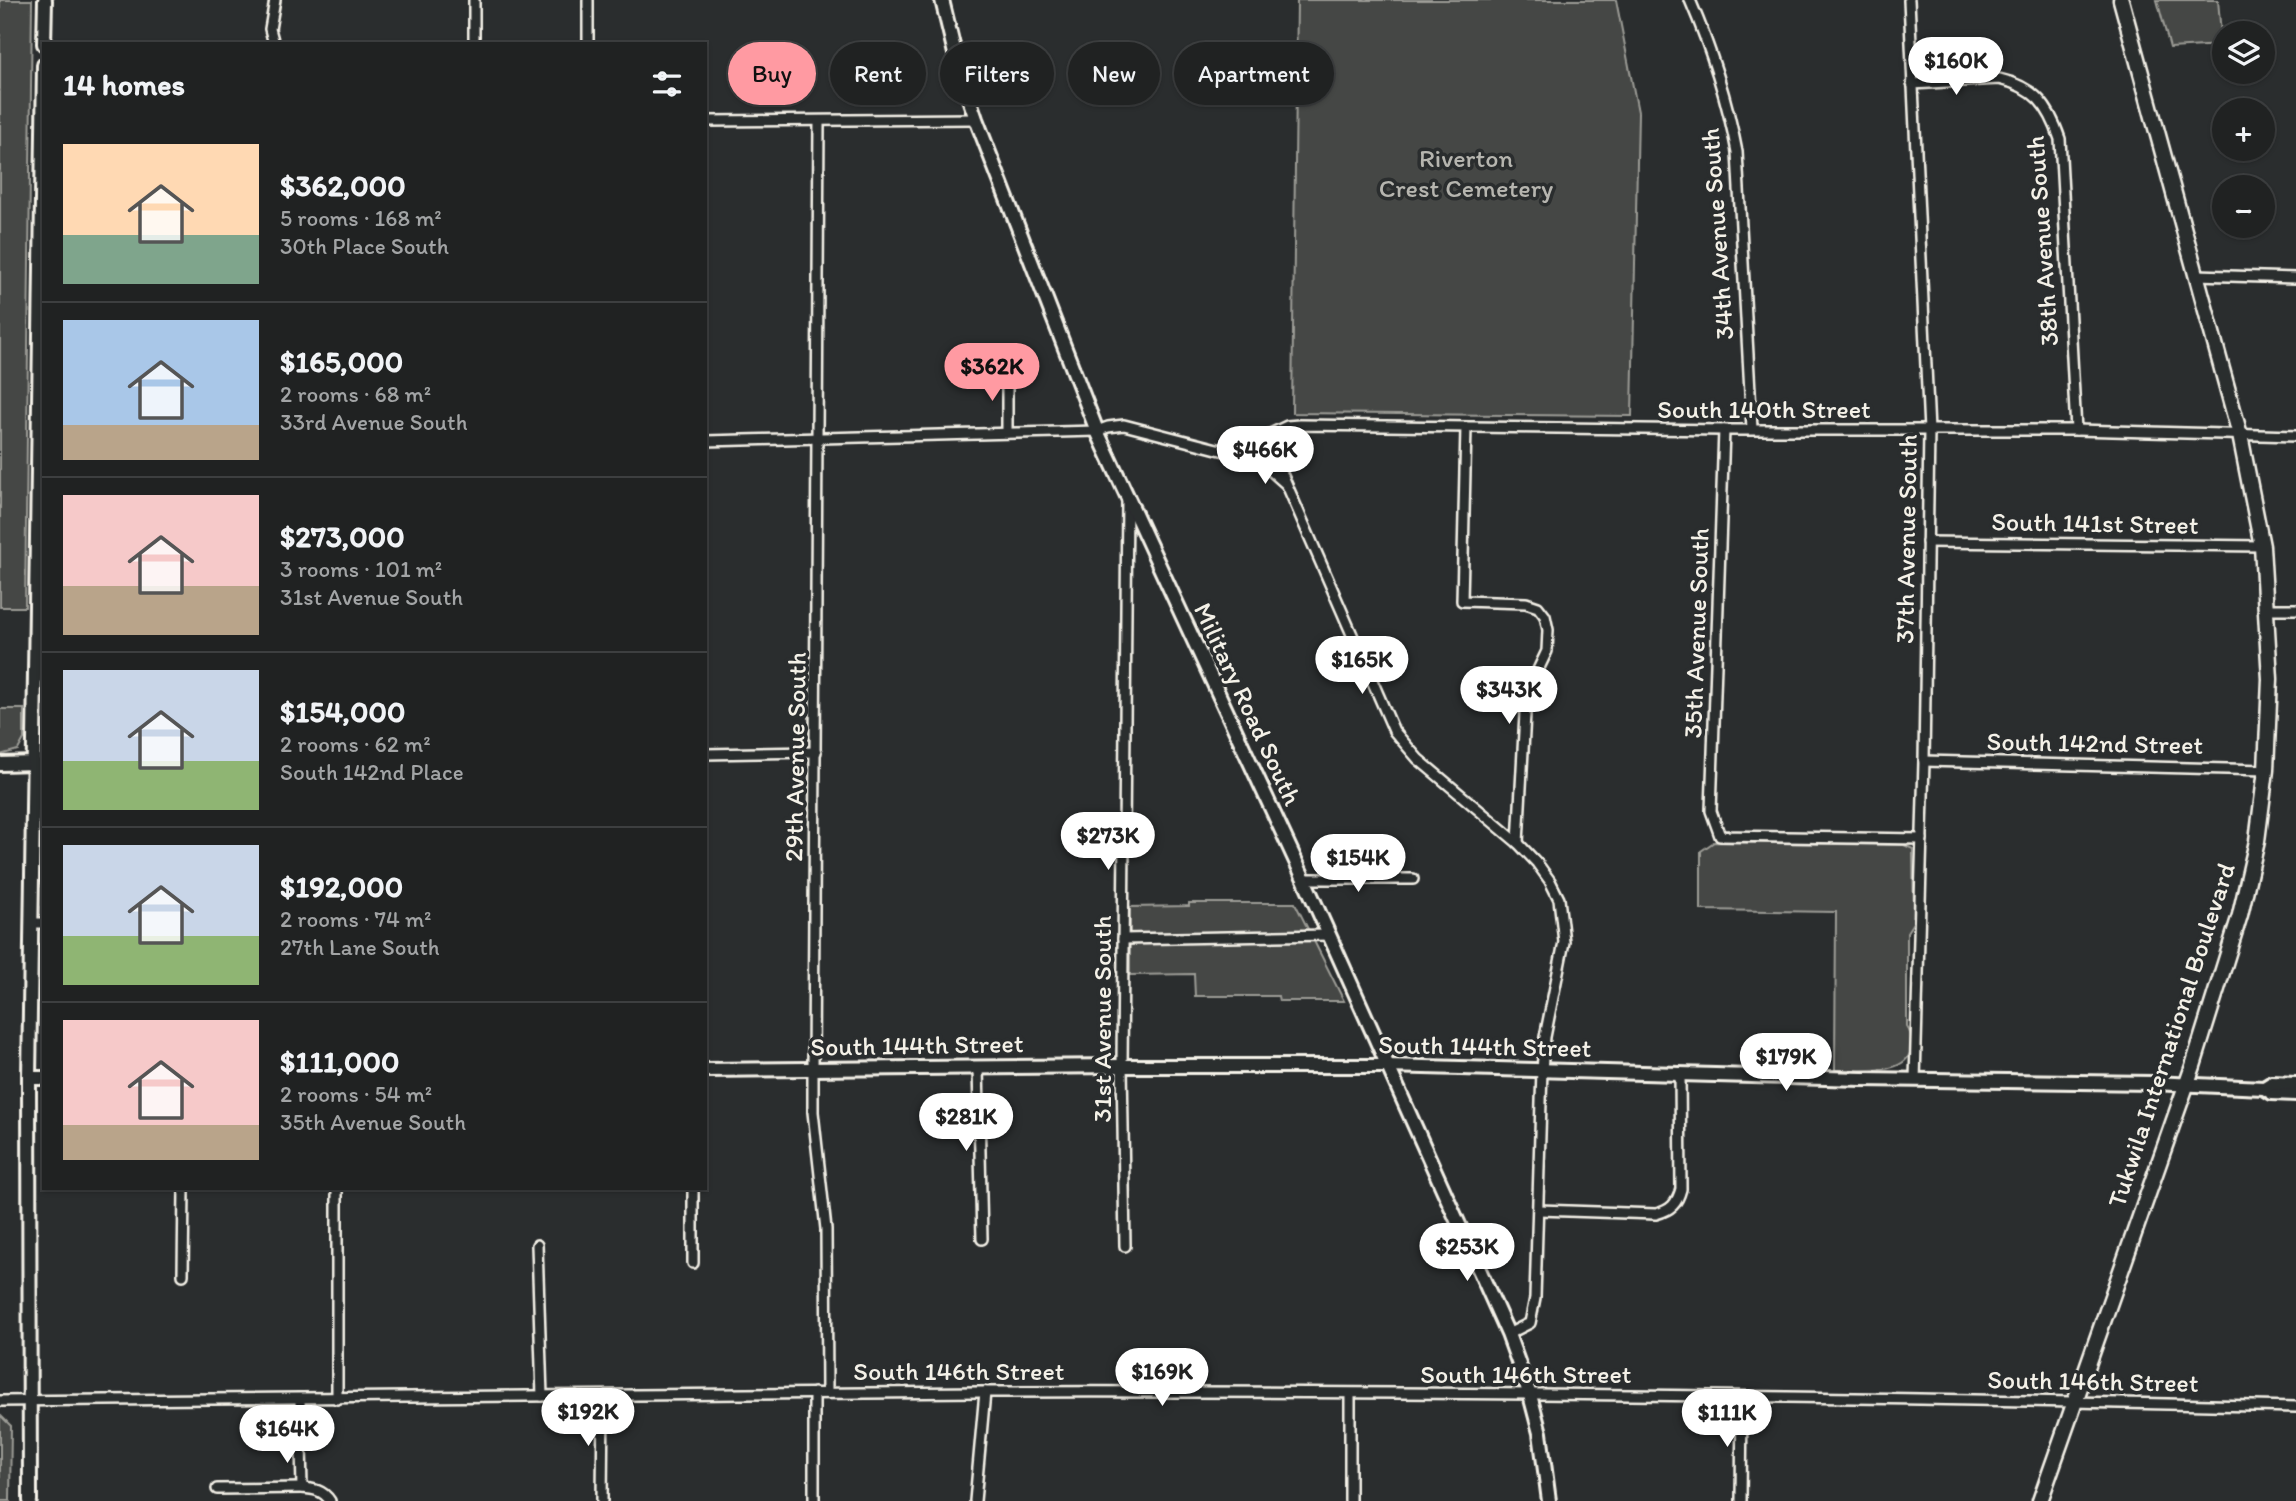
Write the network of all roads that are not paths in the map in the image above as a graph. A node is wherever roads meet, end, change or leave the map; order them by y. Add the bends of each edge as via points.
1 (45, 0) edge
2 (275, 0) edge
3 (474, 0) edge
4 (588, 0) edge
5 (942, 0) edge
6 (1690, 0) edge
7 (1909, 0) edge
8 (2121, 0) edge
9 (44, 42) edge
10 (273, 42) edge
11 (474, 42) edge
12 (588, 42) edge
13 (1912, 84) junction
14 (976, 119) junction
15 (707, 121) edge
16 (819, 121) junction
17 (42, 265) edge
18 (2196, 275) junction
19 (2296, 278) edge
20 (1007, 372) dead end
21 (42, 392) edge
22 (1466, 427) junction
23 (1752, 429) junction
24 (1724, 430) junction
25 (2076, 430) junction
26 (1097, 431) junction
27 (1929, 431) junction
28 (1007, 433) junction
29 (2240, 435) junction
30 (2296, 436) edge
31 (1272, 437) junction
32 (819, 439) junction
33 (707, 440) edge
34 (1248, 445) junction
35 (1219, 448) junction
36 (42, 451) edge
37 (1273, 453) junction
38 (1256, 460) junction
39 (1289, 488) junction
40 (1127, 497) junction
41 (1927, 542) junction
42 (2262, 546) junction
43 (2266, 609) junction
44 (2296, 609) edge
45 (816, 752) junction
46 (707, 754) edge
47 (1924, 761) junction
48 (40, 763) edge
49 (0, 764) edge
50 (2266, 770) junction
51 (1922, 839) junction
52 (1518, 843) junction
53 (1304, 879) junction
54 (1413, 879) dead end
55 (38, 923) edge
56 (1328, 935) junction
57 (1123, 939) junction
58 (1122, 1066) junction
59 (1387, 1066) junction
60 (978, 1068) junction
61 (813, 1069) junction
62 (1542, 1069) junction
63 (707, 1070) edge
64 (1680, 1073) junction
65 (29, 1078) junction
66 (42, 1078) edge
67 (1915, 1080) junction
68 (2296, 1084) edge
69 (2186, 1085) junction
70 (2264, 1088) junction
71 (2296, 1094) edge
72 (184, 1190) edge
73 (337, 1190) edge
74 (693, 1190) edge
75 (1539, 1210) junction
76 (982, 1239) dead end
77 (537, 1245) dead end
78 (1125, 1246) dead end
79 (693, 1264) dead end
80 (183, 1275) dead end
81 (1508, 1334) junction
82 (985, 1392) junction
83 (814, 1393) junction
84 (827, 1393) junction
85 (1350, 1394) junction
86 (1530, 1395) junction
87 (542, 1396) junction
88 (603, 1396) junction
89 (1742, 1396) junction
90 (337, 1399) junction
91 (300, 1400) junction
92 (0, 1401) edge
93 (29, 1401) junction
94 (2075, 1401) junction
95 (2296, 1407) edge
96 (302, 1488) junction
97 (217, 1489) dead end
98 (30, 1501) edge
99 (330, 1501) edge
100 (602, 1501) edge
101 (814, 1501) edge
102 (975, 1501) edge
103 (1350, 1501) edge
104 (1549, 1501) edge
105 (1741, 1501) edge
106 (2040, 1501) edge

1 - 9 street
2 - 10 street via 270,29
3 - 11 street
4 - 12 street
5 - 14 street, Military Road South
6 - 23 street, 34th Avenue South via 1713,56 1737,152
7 - 13 street, 37th Avenue South
8 - 18 main road, Tukwila International Boulevard
13 - 25 street, 38th Avenue South via 2013,82 2030,91 2053,119 2060,139
13 - 27 street, 37th Avenue South
14 - 16 street
14 - 26 street, Military Road South
15 - 16 street
16 - 32 street, 29th Avenue South
17 - 21 street
18 - 19 street
18 - 29 main road, Tukwila International Boulevard
20 - 28 street
21 - 36 street
22 - 24 street, South 140th Street
22 - 31 street, South 140th Street via 1299,425 1287,426
22 - 52 street via 1462,601 1538,607 1548,630 1547,651 1526,695
23 - 24 street, South 140th Street
23 - 27 street, South 140th Street
24 - 51 street, 35th Avenue South via 1711,811 1720,836
25 - 27 street, South 140th Street
25 - 29 street, South 140th Street
26 - 28 street
26 - 35 street via 1124,425
26 - 40 street, Military Road South
27 - 41 street, 37th Avenue South
28 - 32 street
29 - 30 street, South 140th Street
29 - 42 main road, Tukwila International Boulevard
31 - 34 street via 1253,437
31 - 37 street
32 - 33 street
32 - 45 street, 29th Avenue South
34 - 35 street
34 - 38 street
35 - 38 street
36 - 48 street
37 - 38 street via 1269,459
37 - 39 street
38 - 39 street
39 - 52 street via 1394,731 1418,759
40 - 53 street, Military Road South
40 - 57 street, 31st Avenue South
41 - 42 street, South 141st Street
41 - 47 street, 37th Avenue South
42 - 43 main road, Tukwila International Boulevard
43 - 44 street
43 - 50 main road, Tukwila International Boulevard via 2270,679
45 - 46 street
45 - 61 street, 29th Avenue South
47 - 50 street, South 142nd Street
47 - 51 street, 37th Avenue South
48 - 49 street
48 - 55 street
50 - 69 main road, Tukwila International Boulevard via 2257,841 2240,915
51 - 67 street, 37th Avenue South
52 - 62 street via 1550,881 1562,920 1562,957
53 - 54 street
53 - 56 street, Military Road South
55 - 65 street
56 - 57 street
56 - 59 street, Military Road South
57 - 58 street, 31st Avenue South
58 - 59 street, South 144th Street
58 - 60 street, South 144th Street
58 - 78 street, 31st Avenue South
59 - 62 street, South 144th Street
59 - 81 street, Military Road South
60 - 61 street, South 144th Street
60 - 76 street
61 - 63 street, South 144th Street
61 - 84 street, 29th Avenue South via 826,1229
62 - 64 street, South 144th Street
62 - 75 street
64 - 67 street, South 144th Street
64 - 75 street via 1681,1189 1672,1207 1656,1214
65 - 66 street
65 - 93 street
67 - 69 street, South 144th Street
68 - 70 street, South 144th Street via 2272,1083
69 - 70 street, South 144th Street
69 - 94 main road, Tukwila International Boulevard
70 - 71 street, South 144th Street
72 - 80 street
73 - 90 street
74 - 79 street
75 - 81 street via 1533,1315 1530,1323
77 - 87 street
81 - 86 street, Military Road South
82 - 84 street, South 146th Street
82 - 85 street, South 146th Street
82 - 102 street
83 - 84 street, South 146th Street
83 - 88 street, South 146th Street
83 - 101 street
85 - 86 street, South 146th Street
85 - 103 street
86 - 89 street, South 146th Street
86 - 104 street, Military Road South via 1541,1433
87 - 88 street, South 146th Street
87 - 90 street, South 146th Street
88 - 100 street
89 - 94 street, South 146th Street
89 - 105 street
90 - 91 street, South 146th Street
91 - 93 street, South 146th Street
91 - 96 street
92 - 93 street, South 146th Street
93 - 98 street
94 - 95 street, South 146th Street
94 - 106 main road, Tukwila International Boulevard
96 - 97 street
96 - 99 street via 320,1491

